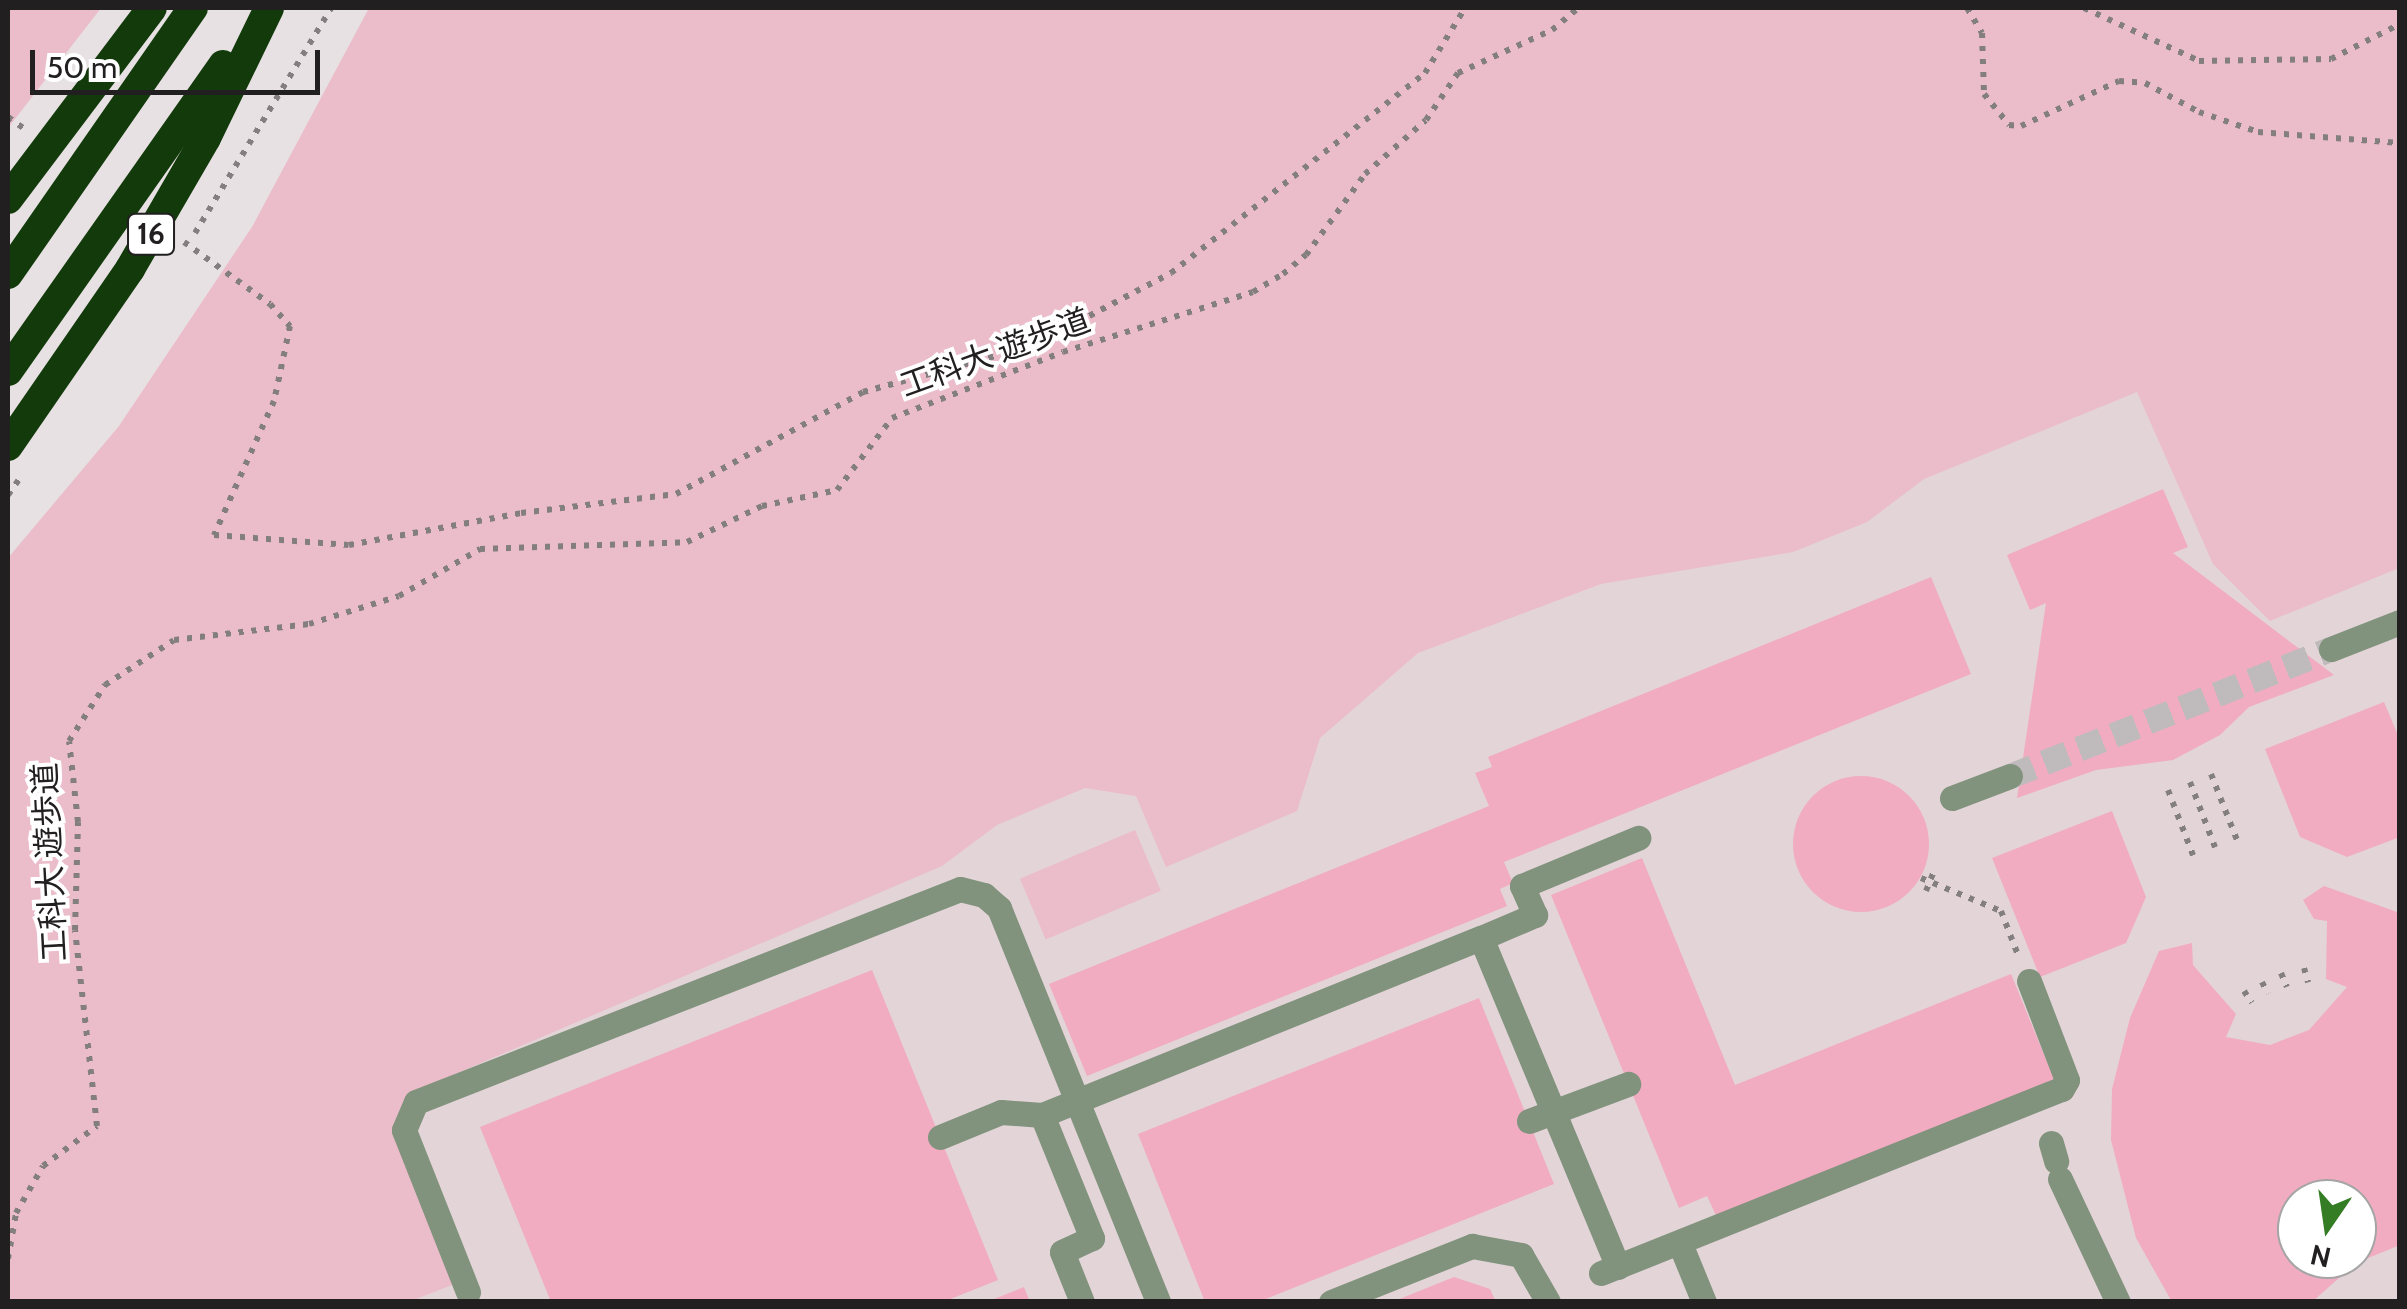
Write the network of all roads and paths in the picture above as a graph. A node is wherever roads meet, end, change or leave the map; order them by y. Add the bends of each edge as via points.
1 (152, 8) edge
2 (193, 8) edge
3 (260, 8) edge
4 (269, 8) edge
5 (1465, 8) edge
6 (1578, 8) edge
7 (1967, 8) edge
8 (2084, 8) edge
9 (2400, 24) edge
10 (2400, 142) edge
11 (8, 200) edge
12 (8, 274) edge
13 (270, 304) dead end
14 (8, 372) edge
15 (8, 446) edge
16 (2400, 622) edge
17 (2330, 649) tunnel mouth
18 (2212, 774) dead end
19 (2010, 776) tunnel mouth
20 (2190, 782) dead end
21 (2168, 790) dead end
22 (1952, 798) dead end
23 (1638, 838) dead end
24 (2237, 840) dead end
25 (2214, 847) dead end
26 (2193, 855) dead end
27 (1934, 869) dead end
28 (1920, 878) dead end
29 (1930, 881) junction
30 (1926, 891) dead end
31 (1480, 938) junction
32 (2304, 968) dead end
33 (2281, 974) dead end
34 (2029, 981) joint
35 (2262, 982) dead end
36 (2308, 982) dead end
37 (2287, 987) dead end
38 (2244, 991) dead end
39 (2268, 994) dead end
40 (2252, 1003) dead end
41 (1628, 1084) dead end
42 (1077, 1101) junction
43 (1042, 1115) junction
44 (1529, 1122) dead end
45 (940, 1136) dead end
46 (2050, 1142) junction
47 (1681, 1246) junction
48 (8, 1259) edge
49 (468, 1292) dead end
50 (1082, 1302) edge
51 (1158, 1302) edge
52 (1330, 1302) edge
53 (1548, 1302) edge
54 (1704, 1302) edge
55 (2118, 1302) edge

1 - 11 highway
2 - 12 highway
3 - 14 highway, 16
4 - 15 highway, 16 via 206,138 130,269
5 - 13 path via 1425,73 1171,273 1032,346 863,392 676,494 521,513 349,545 214,534 274,401 290,326
6 - 48 path, 工科大 遊歩道 via 1552,30 1458,72 1426,120 1365,174 1306,255 1283,274 1253,292 1062,352 892,418 837,490 762,506 687,542 480,549 399,596 309,624 174,640 105,685 69,741 78,822 75,930 96,1126 42,1166 16,1213
7 - 10 path via 1982,33 1984,94 2009,125 2022,126 2119,81 2144,83 2258,132
8 - 9 path via 2199,61 2331,59
16 - 17 street
18 - 24 path
19 - 22 street
20 - 25 path
21 - 26 path
23 - 31 street via 1517,884 1534,915
27 - 29 path
28 - 29 path
29 - 30 path
29 - 34 path via 2000,911
31 - 42 street
31 - 47 street via 1609,1270
32 - 36 path
33 - 37 path
34 - 46 street via 2067,1080
35 - 39 path
38 - 40 path
41 - 44 street
42 - 43 street
42 - 49 street via 998,908 984,895 960,889 937,893 416,1102 404,1130
42 - 51 street
43 - 45 street via 1001,1112
43 - 50 street via 1071,1163 1092,1238 1062,1252
46 - 47 street
46 - 55 street
47 - 54 street
52 - 53 street via 1472,1246 1521,1255

